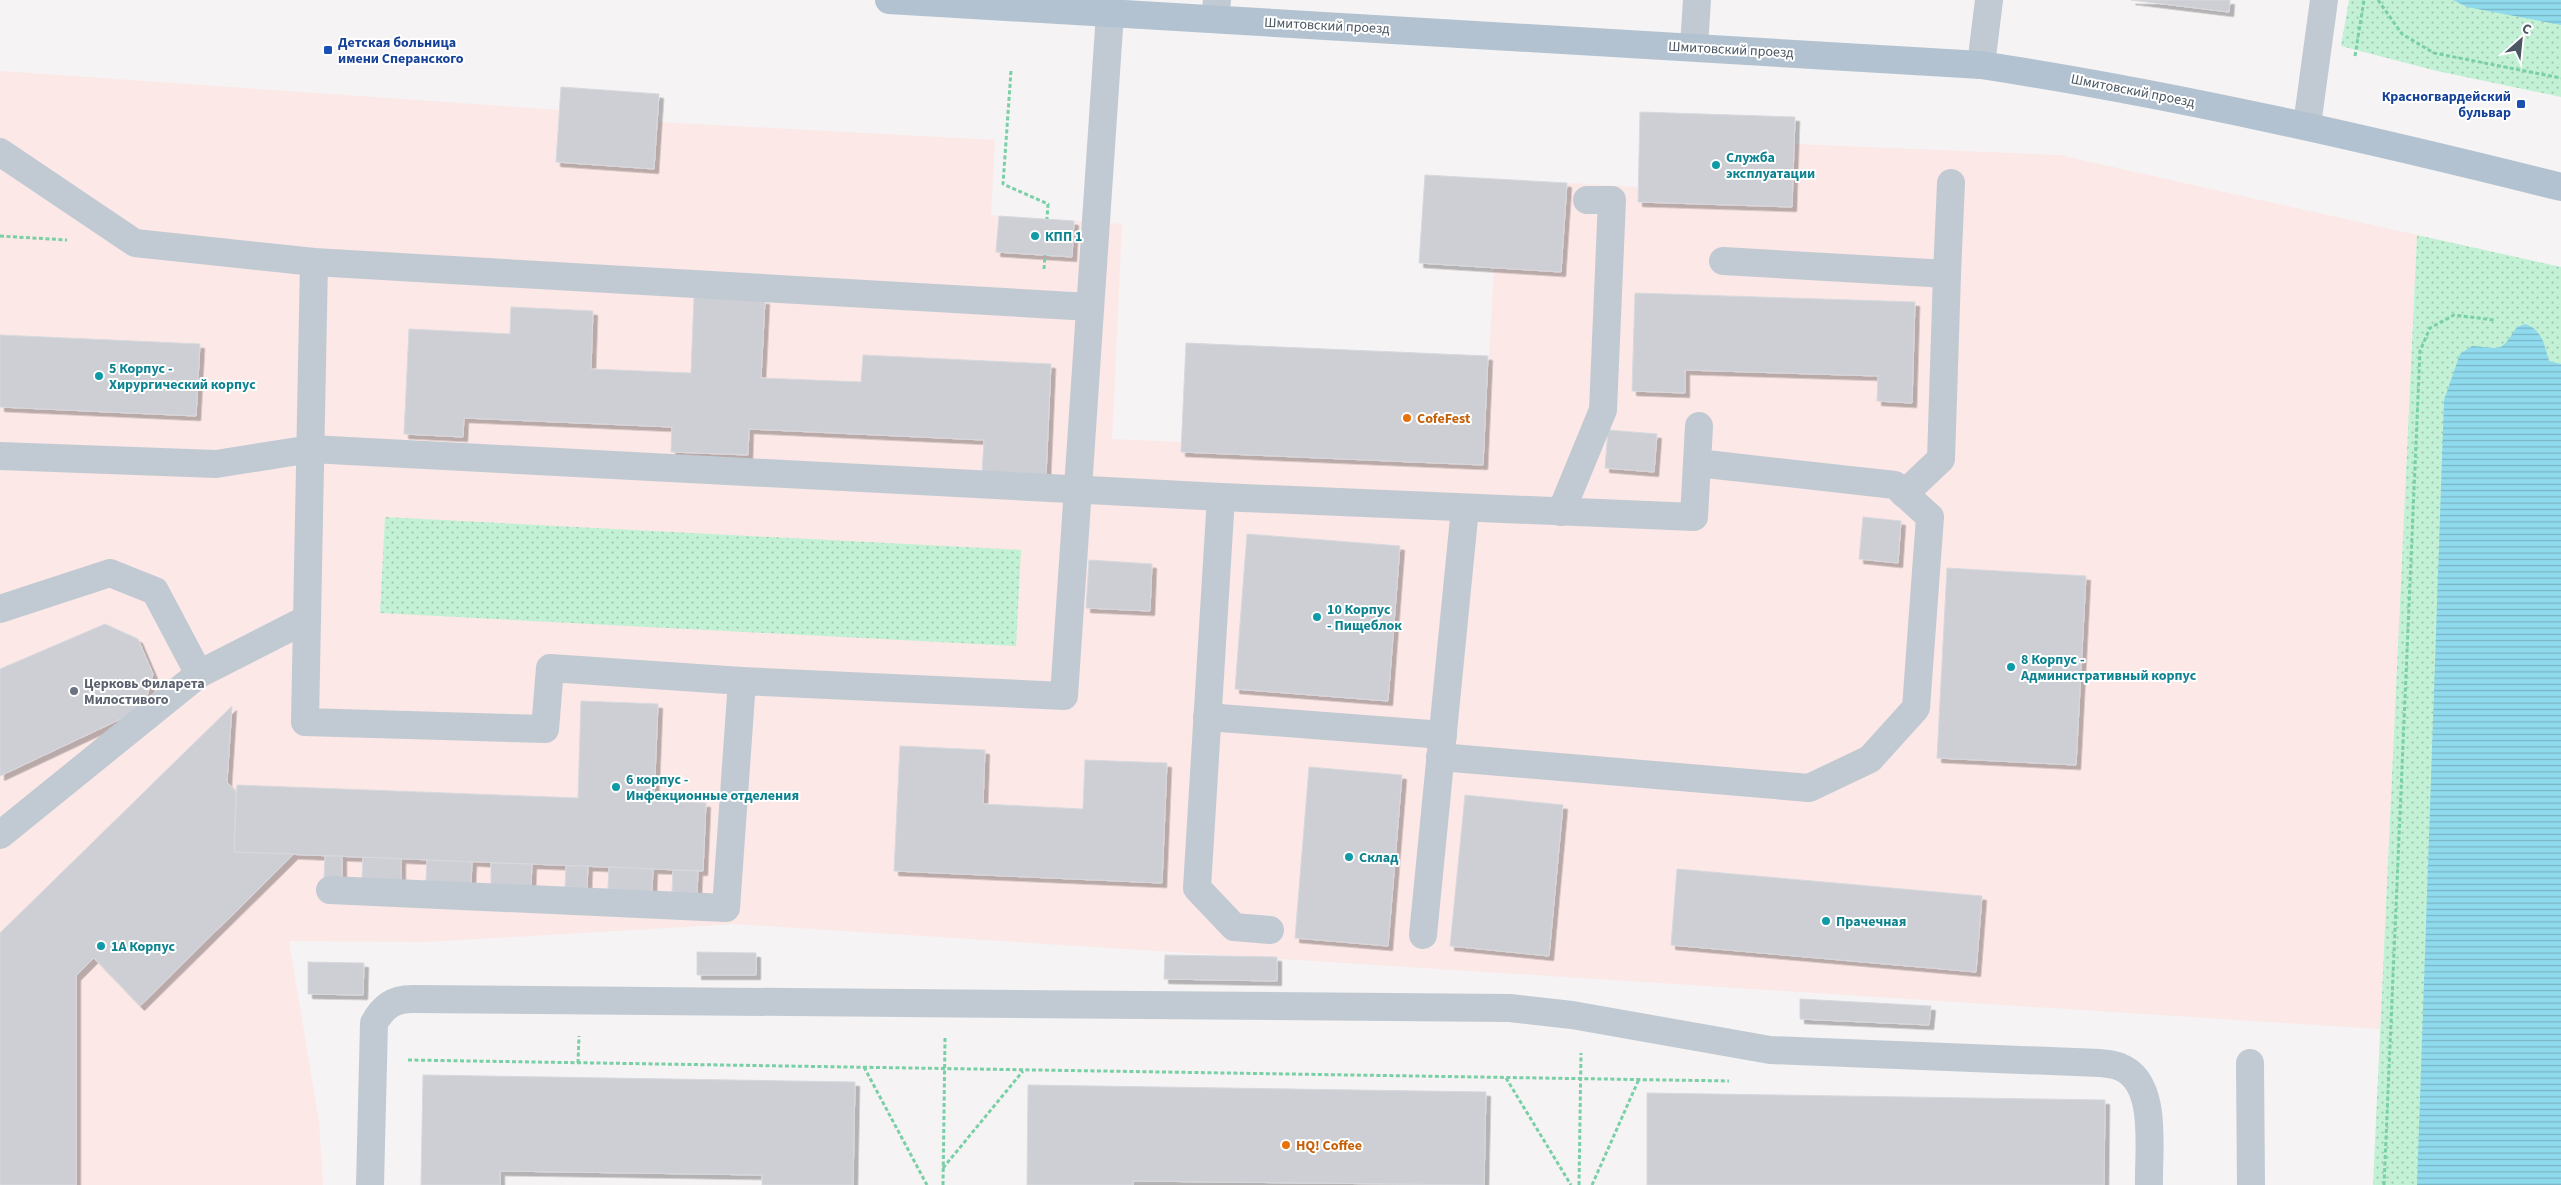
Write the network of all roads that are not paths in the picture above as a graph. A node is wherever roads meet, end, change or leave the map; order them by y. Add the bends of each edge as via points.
1 (889, 0) edge
2 (1697, 0) edge
3 (1990, 0) edge
4 (2324, 0) edge
5 (1216, 9) edge
6 (1110, 12) junction
7 (1694, 46) junction
8 (1981, 65) junction
9 (2307, 125) junction
10 (0, 152) edge
11 (1951, 183) dead end
12 (2561, 186) edge
13 (1587, 200) dead end
14 (1723, 261) dead end
15 (314, 262) junction
16 (1948, 274) junction
17 (1090, 307) junction
18 (1699, 426) dead end
19 (312, 449) junction
20 (0, 456) edge
21 (1697, 463) junction
22 (1078, 488) junction
23 (1904, 494) junction
24 (1220, 497) junction
25 (1465, 508) junction
26 (1562, 512) junction
27 (0, 609) edge
28 (307, 619) junction
29 (199, 674) junction
30 (742, 681) junction
31 (1208, 717) junction
32 (1441, 746) junction
33 (0, 835) edge
34 (330, 890) dead end
35 (1270, 930) dead end
36 (1423, 935) dead end
37 (2250, 1063) dead end
38 (370, 1185) edge
39 (2149, 1185) edge
40 (2251, 1185) edge

1 - 6 main road, Шмитовский проезд
2 - 7 street
3 - 8 street
4 - 9 street
5 - 6 main road, Шмитовский проезд
5 - 7 main road, Шмитовский проезд
6 - 17 street
7 - 8 main road, Шмитовский проезд
8 - 9 main road, Шмитовский проезд via 2076,79
9 - 12 main road, Шмитовский проезд
10 - 15 street via 136,243
11 - 16 street
13 - 26 street via 1612,200 1602,410
14 - 16 street
15 - 17 street
15 - 19 street
16 - 23 street via 1941,458
17 - 22 street
18 - 21 street
19 - 20 street via 216,464
19 - 22 street
19 - 28 street
21 - 23 street via 1895,485
21 - 26 street via 1694,517
22 - 24 street
22 - 30 street via 1064,696
23 - 32 street via 1930,517 1916,708 1870,759 1808,788
24 - 25 street
24 - 31 street
25 - 26 street
25 - 32 street
27 - 29 street via 110,573 155,591
28 - 29 street
28 - 30 street via 305,722 545,729 550,668
29 - 33 street
30 - 34 street via 726,908
31 - 32 street
31 - 35 street via 1197,888 1234,927
32 - 36 street
37 - 40 street
38 - 39 street via 374,1024 383,1009 401,999 1510,1008 1572,1015 1770,1050 2100,1063 2119,1066 2129,1072 2144,1090 2148,1105

